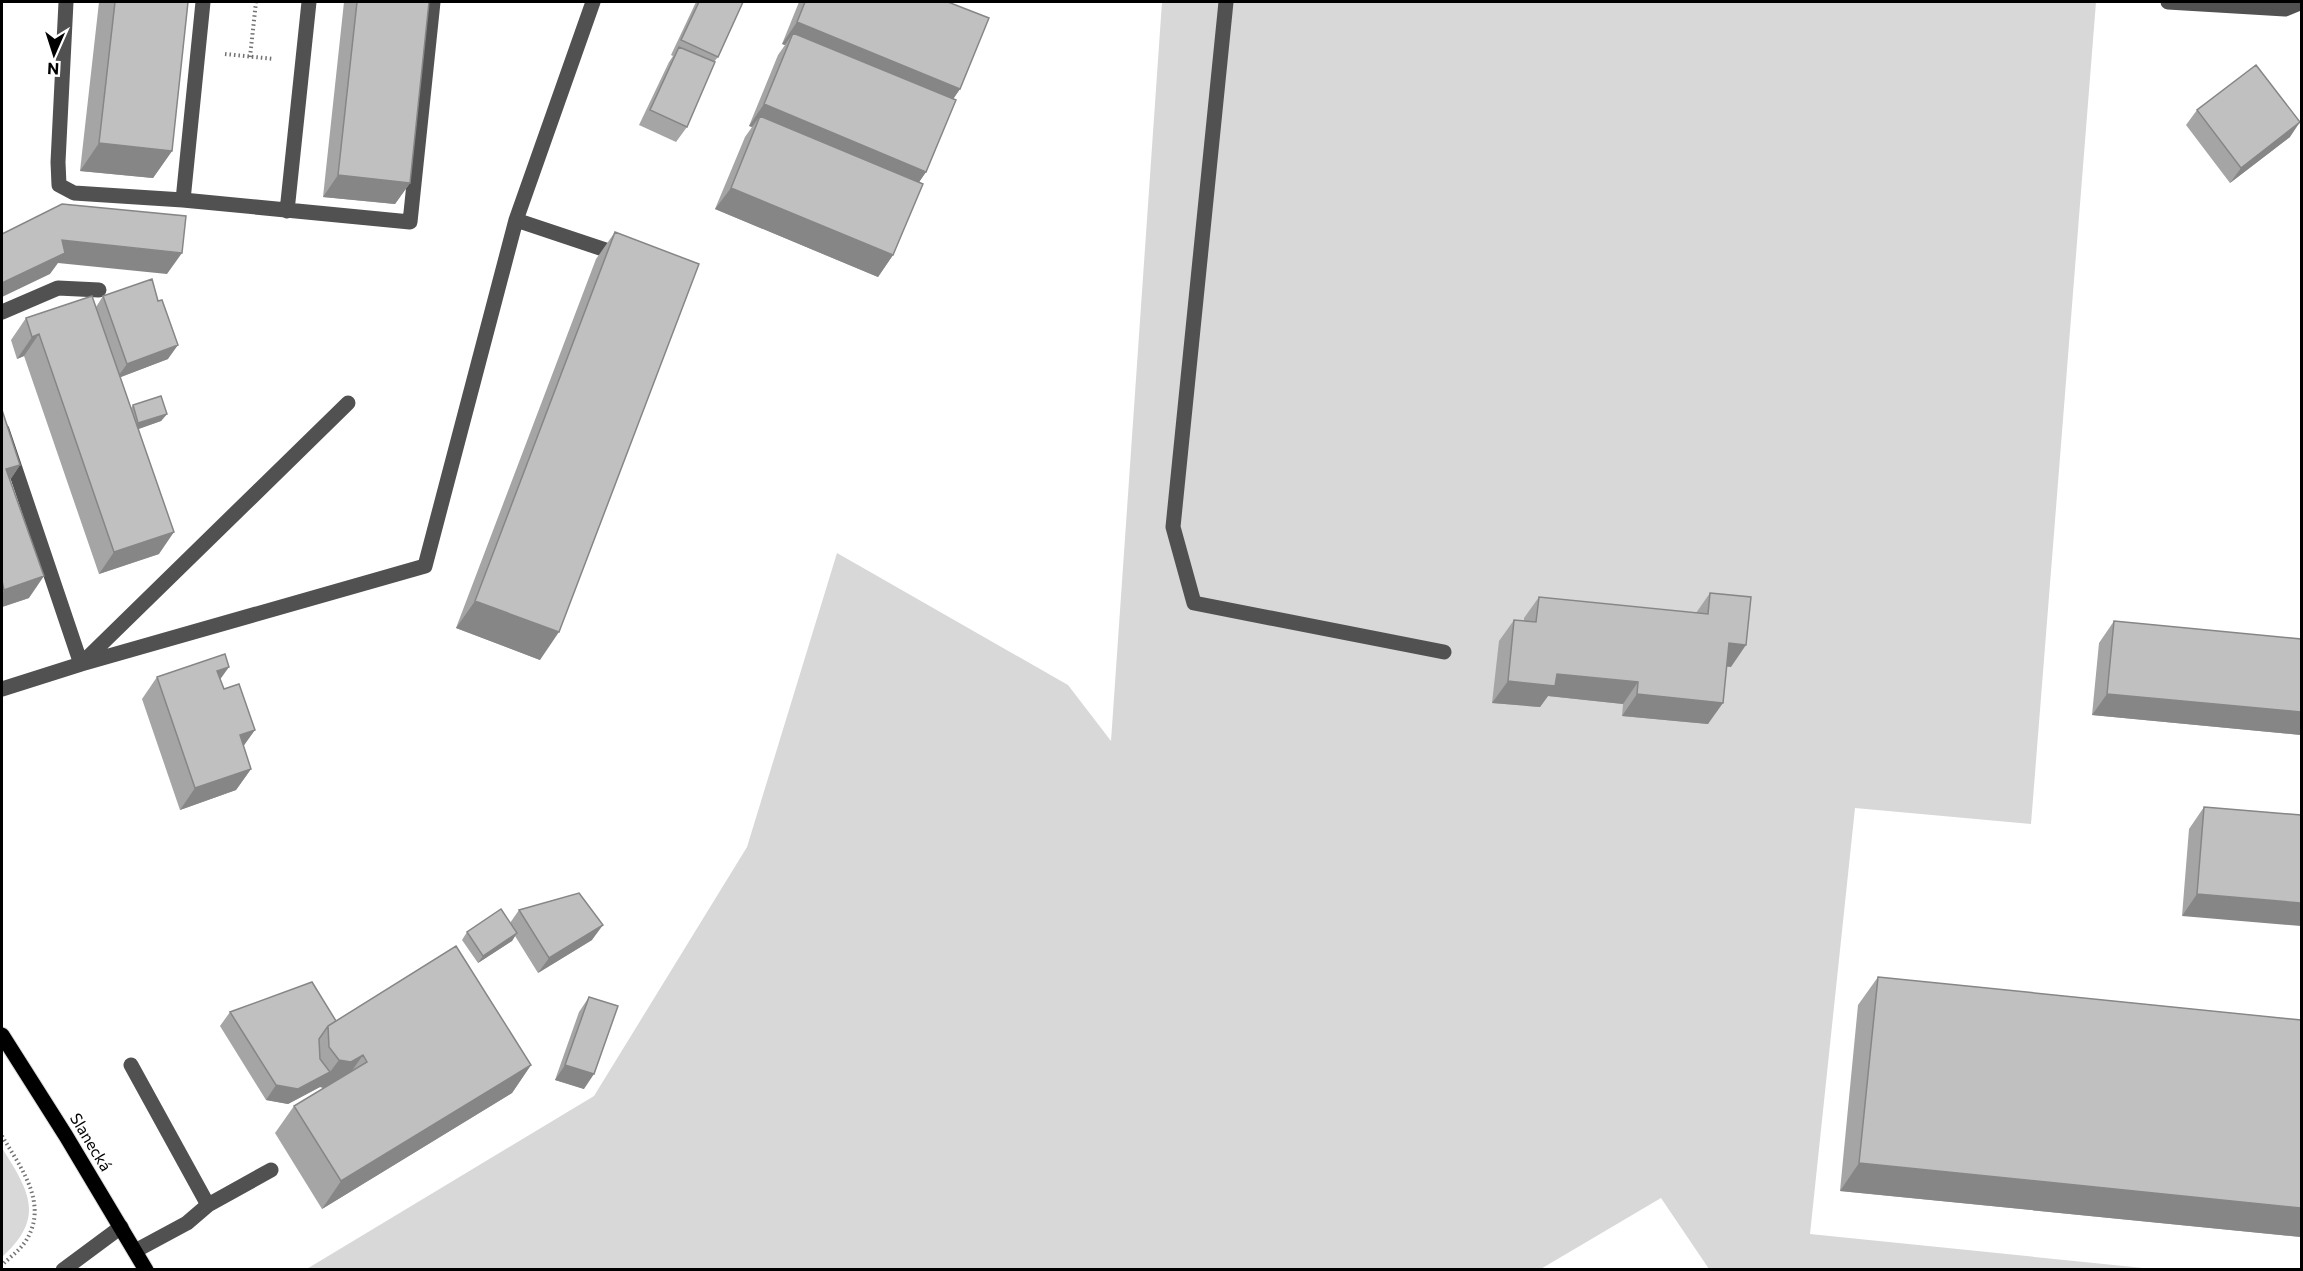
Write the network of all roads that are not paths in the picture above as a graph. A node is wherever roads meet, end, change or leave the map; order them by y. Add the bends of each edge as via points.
1 (66, 2) edge
2 (203, 2) edge
3 (309, 2) edge
4 (433, 2) edge
5 (593, 2) edge
6 (1226, 2) edge
7 (2168, 2) edge
8 (2301, 2) edge
9 (2280, 5) edge
10 (2301, 11) edge
11 (183, 201) junction
12 (287, 211) junction
13 (516, 220) junction
14 (622, 255) edge
15 (99, 290) dead end
16 (2, 312) edge
17 (348, 403) dead end
18 (2, 430) edge
19 (1444, 652) dead end
20 (81, 664) junction
21 (2, 689) edge
22 (2, 1035) edge
23 (130, 1065) dead end
24 (271, 1170) dead end
25 (208, 1205) junction
26 (121, 1227) junction
27 (135, 1251) junction
28 (63, 1269) edge
29 (146, 1269) edge

1 - 11 street via 59,185 74,193
2 - 11 street
3 - 12 street
4 - 12 street via 410,222
5 - 13 street
6 - 19 street via 1173,527 1194,603
7 - 9 street
8 - 9 street
9 - 10 street
11 - 12 street
13 - 14 street
13 - 20 street via 425,566
15 - 16 street via 58,288
17 - 20 street
18 - 20 street
20 - 21 street
22 - 26 main road, Slanecká
23 - 25 street
24 - 25 street
25 - 27 street via 187,1223
26 - 27 main road, Slanecká
26 - 28 street
27 - 29 main road, Slanecká

